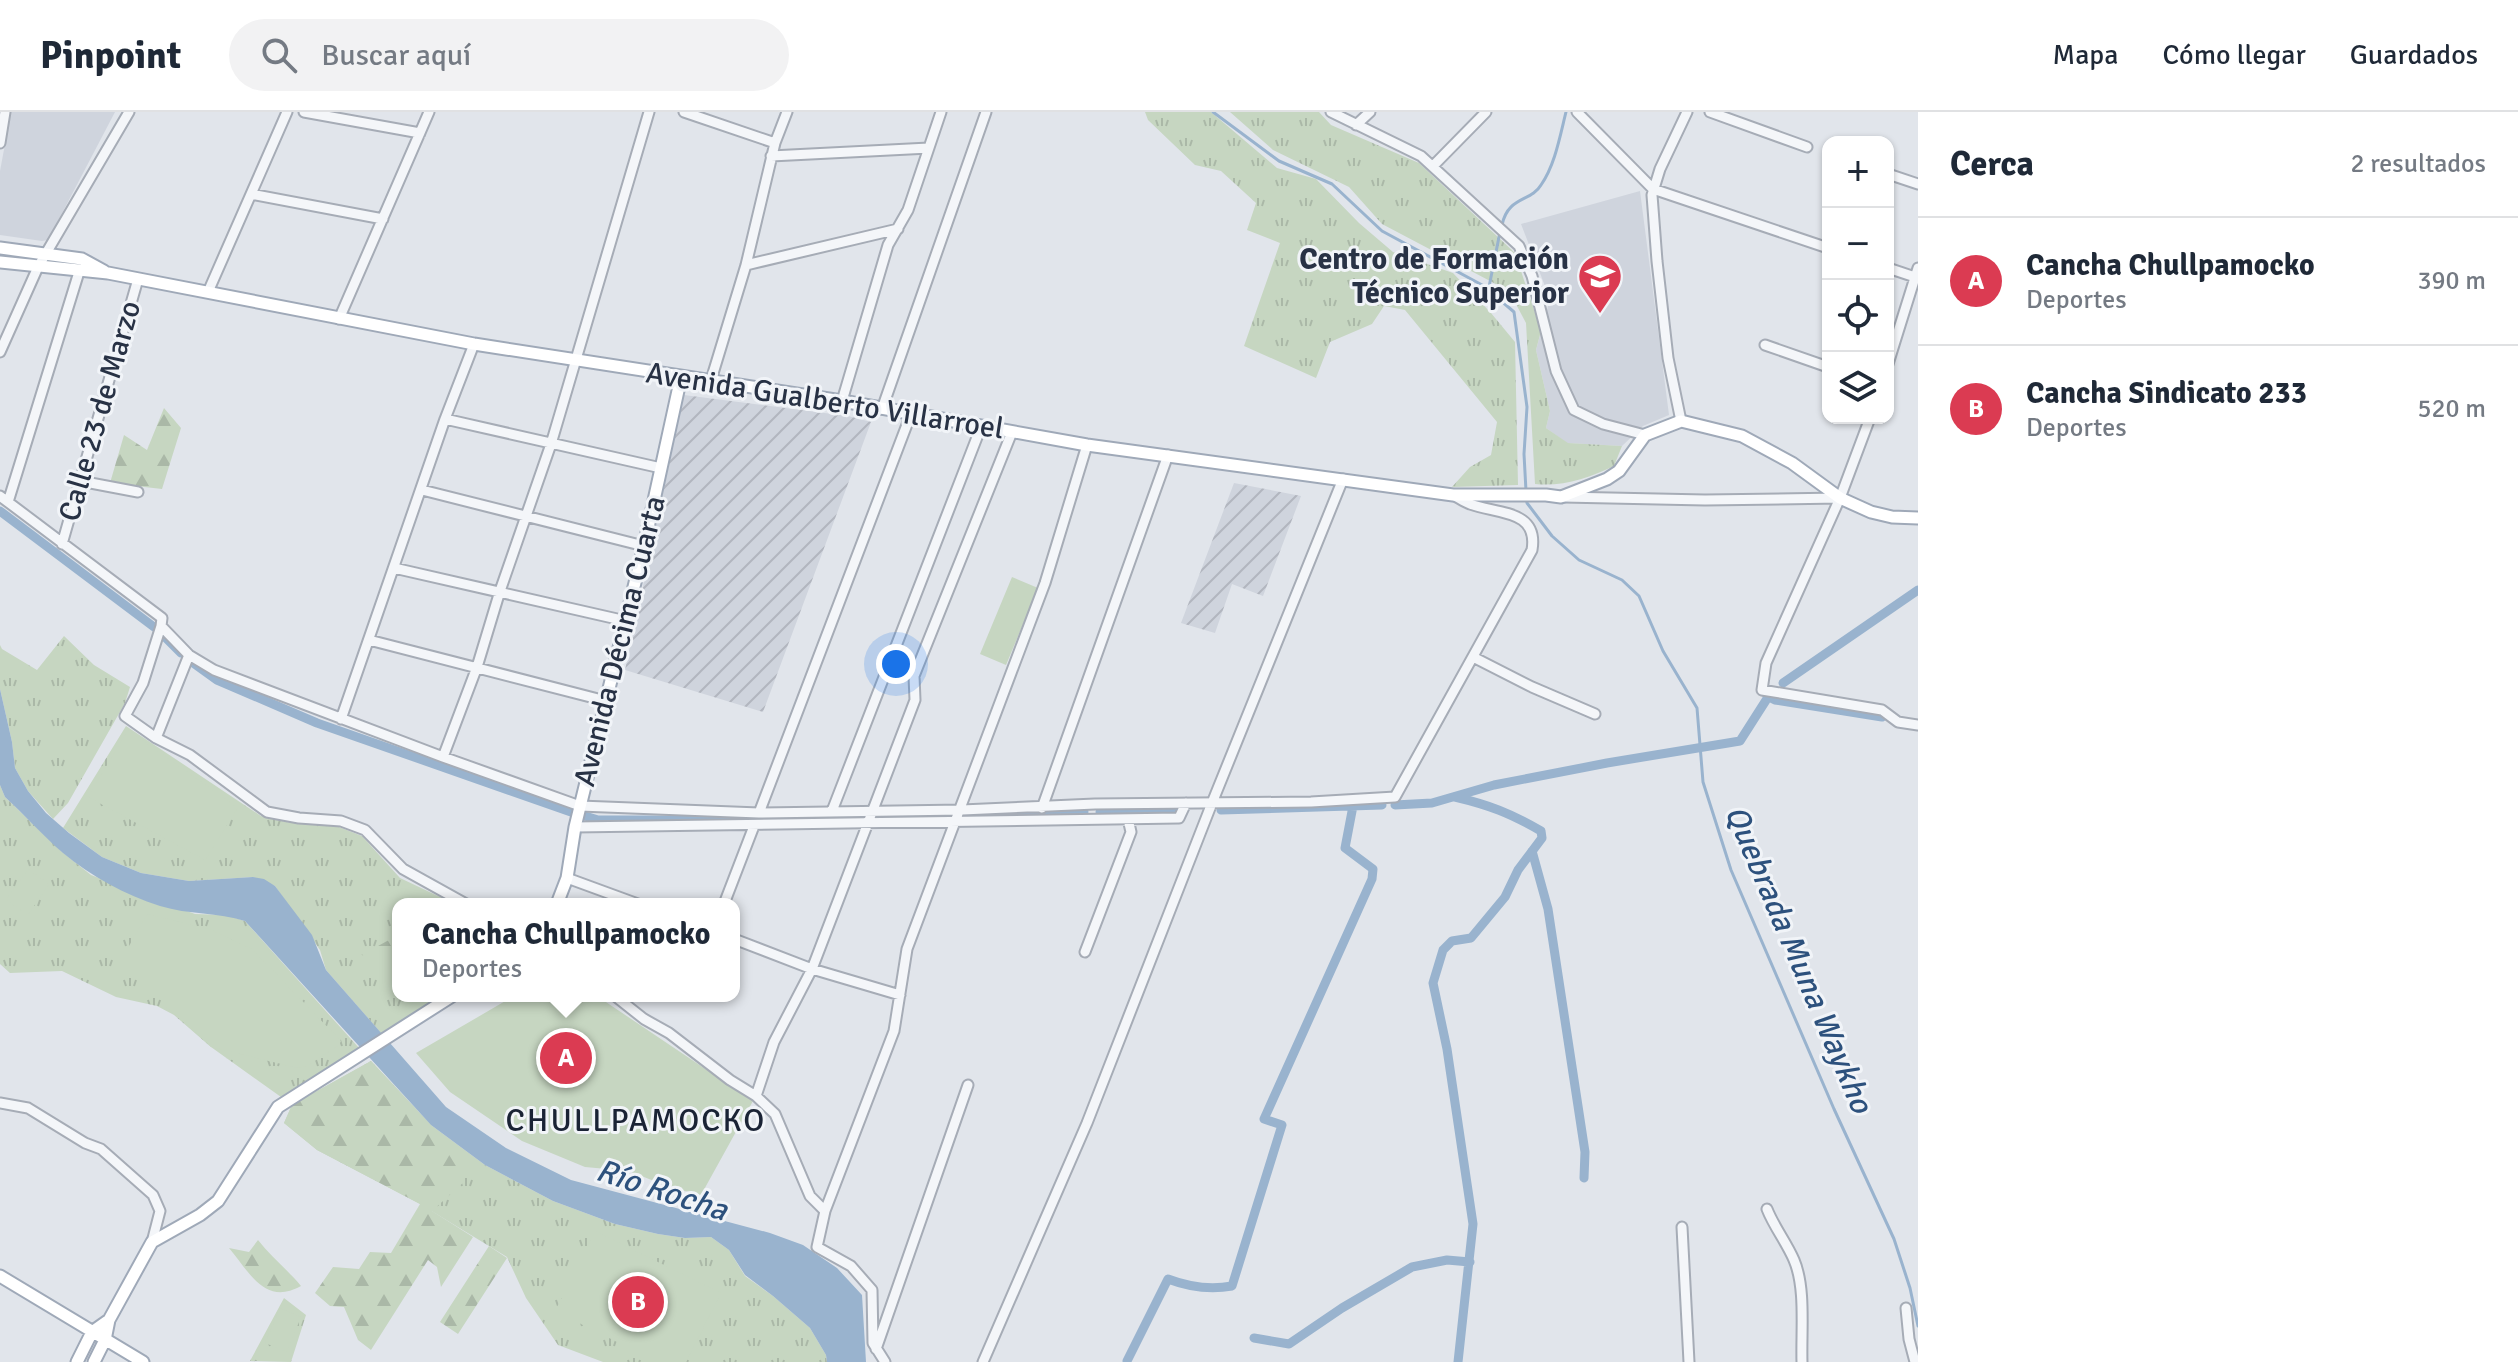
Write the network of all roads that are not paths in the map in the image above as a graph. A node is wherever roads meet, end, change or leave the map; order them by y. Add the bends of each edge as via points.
1 (5, 112) edge
2 (129, 112) edge
3 (287, 112) edge
4 (304, 112) edge
5 (429, 112) edge
6 (649, 112) edge
7 (684, 112) edge
8 (787, 112) edge
9 (941, 112) edge
10 (986, 112) edge
11 (1331, 112) edge
12 (1370, 112) edge
13 (1486, 112) edge
14 (1577, 112) edge
15 (1687, 112) edge
16 (1710, 112) edge
17 (1356, 125) junction
18 (420, 133) junction
19 (0, 143) edge
20 (775, 143) junction
21 (1807, 147) dead end
22 (929, 148) junction
23 (771, 156) junction
24 (1433, 166) junction
25 (1894, 176) edge
26 (1918, 184) edge
27 (1653, 189) junction
28 (251, 194) junction
29 (383, 219) junction
30 (898, 229) junction
31 (1822, 246) edge
32 (0, 248) edge
33 (47, 254) junction
34 (0, 262) edge
35 (746, 265) junction
36 (38, 267) junction
37 (1894, 269) edge
38 (79, 272) junction
39 (108, 273) junction
40 (1917, 274) edge
41 (138, 279) junction
42 (208, 292) junction
43 (339, 319) junction
44 (474, 344) junction
45 (1765, 345) dead end
46 (0, 352) edge
47 (1892, 352) edge
48 (577, 361) junction
49 (1822, 365) edge
50 (681, 377) junction
51 (711, 380) junction
52 (842, 401) junction
53 (882, 409) junction
54 (911, 414) junction
55 (445, 419) junction
56 (1681, 421) junction
57 (1868, 424) edge
58 (981, 427) junction
59 (1012, 432) junction
60 (1645, 435) junction
61 (551, 444) junction
62 (1087, 445) junction
63 (1168, 455) junction
64 (661, 468) junction
65 (1343, 479) junction
66 (80, 481) junction
67 (422, 490) junction
68 (138, 492) dead end
69 (1453, 495) junction
70 (1561, 497) junction
71 (1840, 498) junction
72 (4, 499) edge
73 (525, 516) junction
74 (1918, 518) edge
75 (62, 544) junction
76 (644, 546) junction
77 (394, 568) junction
78 (500, 591) junction
79 (626, 621) junction
80 (161, 626) junction
81 (369, 640) junction
82 (189, 655) junction
83 (1473, 657) junction
84 (477, 667) junction
85 (606, 701) junction
86 (1595, 714) dead end
87 (341, 719) junction
88 (1918, 725) edge
89 (156, 738) junction
90 (443, 757) junction
91 (1186, 803) junction
92 (1212, 803) junction
93 (580, 806) junction
94 (1042, 808) junction
95 (872, 810) junction
96 (962, 810) junction
97 (832, 811) junction
98 (759, 813) junction
99 (1128, 819) junction
100 (867, 822) junction
101 (954, 822) junction
102 (754, 826) junction
103 (575, 827) junction
104 (567, 878) junction
105 (455, 898) edge
106 (559, 898) edge
107 (622, 898) edge
108 (726, 898) edge
109 (740, 941) edge
110 (1085, 952) dead end
111 (812, 969) junction
112 (900, 995) junction
113 (443, 1002) edge
114 (623, 1002) edge
115 (968, 1085) dead end
116 (756, 1096) junction
117 (0, 1103) edge
118 (1767, 1209) dead end
119 (825, 1211) junction
120 (1682, 1227) dead end
121 (152, 1242) junction
122 (0, 1276) edge
123 (1906, 1308) dead end
124 (109, 1320) junction
125 (92, 1332) junction
126 (105, 1340) junction
127 (876, 1349) junction
128 (77, 1362) edge
129 (94, 1362) edge
130 (143, 1362) edge
131 (885, 1362) edge
132 (983, 1362) edge
133 (1689, 1362) edge
134 (1802, 1362) edge
135 (1915, 1362) edge

1 - 19 street
2 - 33 street
3 - 28 street
4 - 18 street
5 - 18 street
6 - 48 street
7 - 20 street
8 - 20 street
9 - 22 street
10 - 53 street
11 - 17 street
12 - 17 street
13 - 24 street
14 - 27 street
15 - 27 street
16 - 21 street
17 - 24 street
18 - 29 street
20 - 23 street
22 - 23 street
22 - 30 street
23 - 35 street
24 - 60 street via 1519,246 1556,371 1574,410
25 - 26 street
27 - 31 street
27 - 56 street via 1668,358
28 - 29 street
28 - 42 street
29 - 43 street
30 - 35 street
30 - 52 street via 888,245
32 - 33 main road, Avenida Gualberto Villarroel
33 - 36 street
33 - 39 main road, Avenida Gualberto Villarroel via 82,259
34 - 36 main road, Avenida Gualberto Villarroel
35 - 51 street
36 - 38 main road, Avenida Gualberto Villarroel
36 - 46 street
37 - 40 street
38 - 39 main road, Avenida Gualberto Villarroel
38 - 72 street
39 - 41 main road, Avenida Gualberto Villarroel
40 - 47 street
41 - 42 main road, Avenida Gualberto Villarroel
41 - 66 street, Calle 23 de Marzo
42 - 43 main road, Avenida Gualberto Villarroel
43 - 44 main road, Avenida Gualberto Villarroel
44 - 48 main road, Avenida Gualberto Villarroel
44 - 55 street
45 - 49 street
48 - 50 main road, Avenida Gualberto Villarroel
48 - 61 street
50 - 51 main road, Avenida Gualberto Villarroel
50 - 64 main road, Avenida Décima Cuarta
51 - 52 main road, Avenida Gualberto Villarroel
52 - 53 main road, Avenida Gualberto Villarroel
53 - 54 main road, Avenida Gualberto Villarroel
54 - 58 main road, Avenida Gualberto Villarroel
54 - 98 street
55 - 61 street
55 - 67 street
56 - 60 main road
56 - 71 main road via 1742,436
57 - 71 street
58 - 59 main road, Avenida Gualberto Villarroel
58 - 97 street
59 - 62 main road, Avenida Gualberto Villarroel
59 - 95 street via 914,676 915,700
60 - 70 main road via 1619,471
61 - 64 street
61 - 73 street
62 - 63 main road, Avenida Gualberto Villarroel
62 - 96 street via 1045,583
63 - 65 main road, Avenida Gualberto Villarroel
63 - 94 street
64 - 76 main road, Avenida Décima Cuarta
65 - 69 main road, Avenida Gualberto Villarroel
65 - 92 street
66 - 68 street
66 - 75 street, Calle 23 de Marzo
67 - 73 street
67 - 77 street
69 - 70 main road, Avenida Gualberto Villarroel
69 - 83 street via 1519,518 1534,541
70 - 71 street
71 - 74 main road via 1883,515
71 - 88 street via 1766,663 1762,690 1882,710 1898,722
72 - 75 street
73 - 76 street
73 - 78 street
75 - 80 street via 162,618
76 - 79 main road, Avenida Décima Cuarta
77 - 78 street
77 - 81 street
78 - 79 street
78 - 84 street
79 - 85 main road, Avenida Décima Cuarta
80 - 82 street
80 - 89 street via 143,683 125,716
81 - 84 street
81 - 87 street
82 - 87 street via 214,670
82 - 89 street
83 - 86 street
83 - 92 street via 1395,797
84 - 85 street
84 - 90 street
85 - 93 main road, Avenida Décima Cuarta
87 - 90 street
89 - 105 street via 190,755 267,812 341,821 365,830 403,869
90 - 93 street
91 - 92 street
91 - 94 street
91 - 99 street via 1179,818
92 - 132 street via 1087,1123
93 - 98 street
93 - 103 main road, Avenida Décima Cuarta
94 - 96 street
95 - 96 street
95 - 97 street
95 - 100 street
96 - 101 street
97 - 98 street
99 - 101 street
99 - 110 street via 1131,832
100 - 101 street
100 - 102 street
100 - 111 street
101 - 112 street via 907,949
102 - 103 street
102 - 108 street
103 - 104 main road, Avenida Décima Cuarta
104 - 106 main road, Avenida Décima Cuarta
104 - 107 street
109 - 111 street
111 - 112 street
111 - 116 street via 774,1042
112 - 119 street via 894,1031
113 - 121 main road via 278,1107 218,1201
114 - 116 street
115 - 127 street
116 - 119 street via 775,1114 810,1196
117 - 121 street via 28,1108 101,1149 153,1195 160,1211
118 - 134 street via 1800,1278
119 - 127 street via 817,1247 851,1266 872,1290
120 - 133 street
121 - 124 main road
122 - 125 main road
123 - 135 street
124 - 125 main road
124 - 126 main road
125 - 126 main road
125 - 128 main road
126 - 129 main road
126 - 130 main road
127 - 131 street

